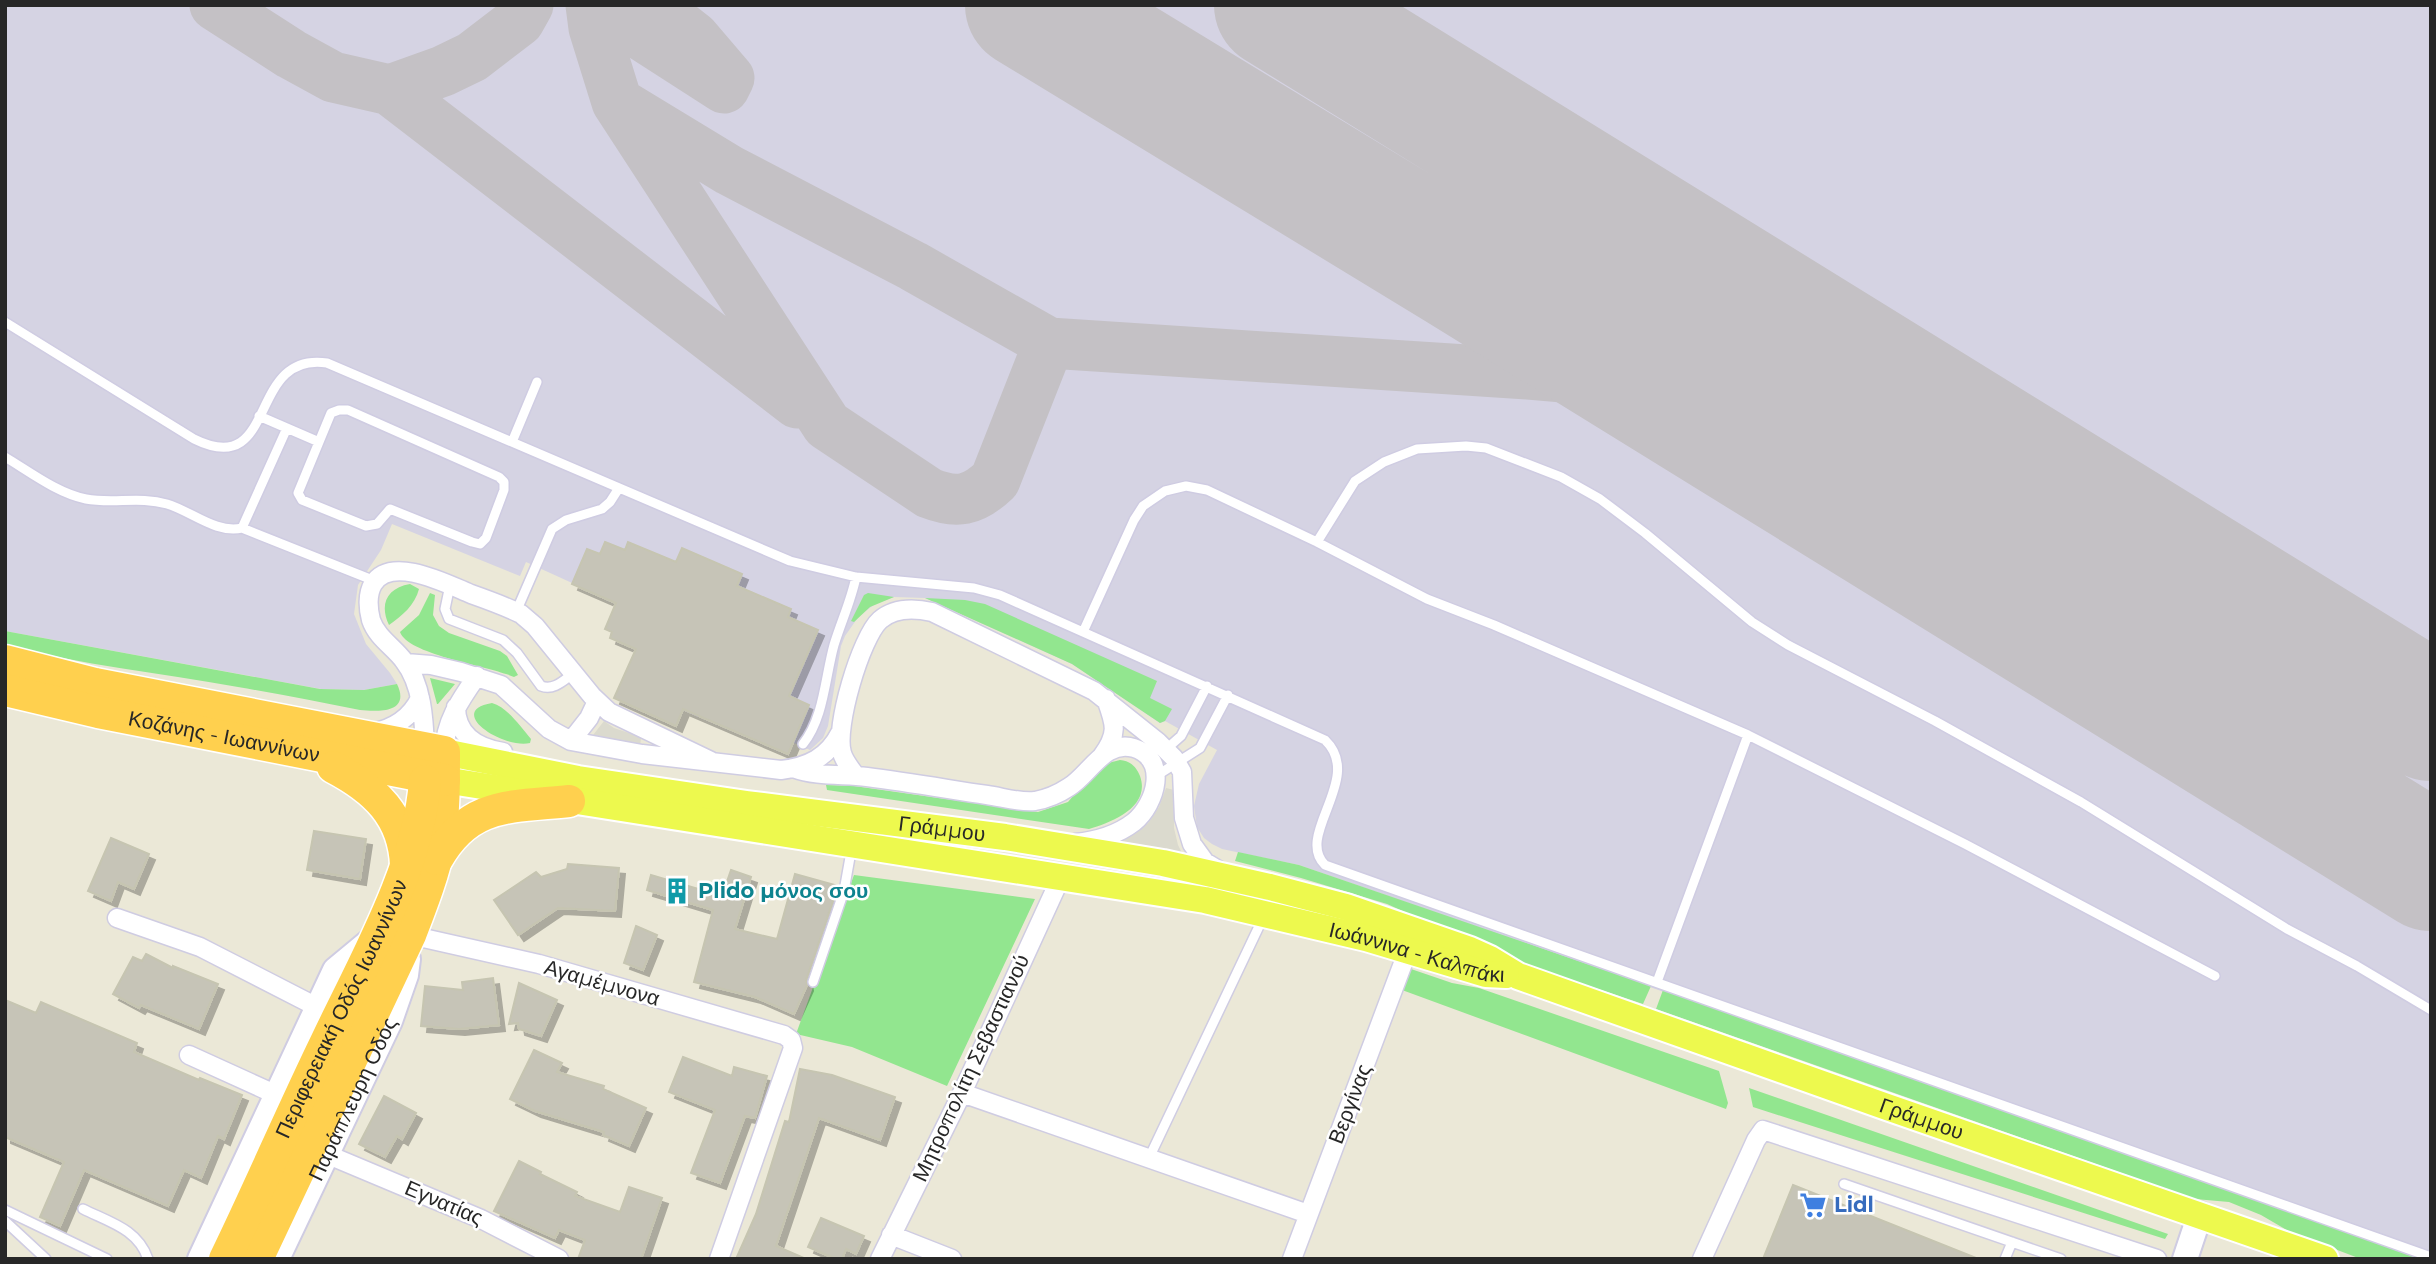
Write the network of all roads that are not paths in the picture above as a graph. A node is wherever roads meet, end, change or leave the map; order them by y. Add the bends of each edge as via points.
1 (5, 322) edge
2 (537, 382) dead end
3 (259, 416) junction
4 (287, 428) junction
5 (319, 442) junction
6 (512, 442) junction
7 (5, 457) edge
8 (619, 488) junction
9 (242, 528) junction
10 (1317, 542) junction
11 (856, 577) junction
12 (375, 581) junction
13 (450, 585) junction
14 (516, 612) junction
15 (1083, 632) junction
16 (5, 661) edge
17 (406, 663) junction
18 (574, 673) junction
19 (477, 676) junction
20 (1207, 686) junction
21 (5, 690) edge
22 (1228, 695) junction
23 (420, 698) junction
24 (1106, 699) junction
25 (597, 701) junction
26 (456, 707) junction
27 (842, 730) junction
28 (357, 735) junction
29 (1748, 735) junction
30 (571, 741) junction
31 (803, 744) dead end
32 (314, 756) junction
33 (1102, 756) junction
34 (711, 761) junction
35 (1163, 762) junction
36 (435, 764) junction
37 (793, 768) junction
38 (861, 777) junction
39 (574, 790) junction
40 (1045, 843) junction
41 (853, 845) junction
42 (421, 864) junction
43 (1061, 877) junction
44 (1242, 880) junction
45 (1265, 913) junction
46 (117, 918) dead end
47 (376, 935) junction
48 (410, 935) junction
49 (1432, 936) joint
50 (1408, 950) junction
51 (1518, 976) junction
52 (2214, 976) dead end
53 (813, 982) dead end
54 (1657, 982) junction
55 (317, 1007) junction
56 (2431, 1010) edge
57 (189, 1055) dead end
58 (962, 1093) junction
59 (277, 1095) junction
60 (326, 1154) junction
61 (1149, 1158) junction
62 (1844, 1184) dead end
63 (83, 1209) dead end
64 (5, 1210) edge
65 (1308, 1214) junction
66 (2200, 1214) junction
67 (5, 1221) edge
68 (891, 1235) junction
69 (2012, 1242) junction
70 (2431, 1257) edge
71 (46, 1259) edge
72 (107, 1259) edge
73 (148, 1259) edge
74 (200, 1259) edge
75 (225, 1259) edge
76 (257, 1259) edge
77 (277, 1259) edge
78 (559, 1259) edge
79 (719, 1259) edge
80 (880, 1259) edge
81 (952, 1259) edge
82 (1292, 1259) edge
83 (1702, 1259) edge
84 (2006, 1259) edge
85 (2061, 1259) edge
86 (2157, 1259) edge
87 (2185, 1259) edge
88 (2325, 1259) edge

1 - 3 lane via 210,447 240,445
2 - 6 lane
3 - 4 lane
3 - 6 lane via 282,377 317,362 336,366
4 - 5 lane
4 - 9 lane
5 - 5 lane via 298,493 302,500 366,526 377,524 390,509 472,542 480,544 486,538 504,489 499,477 348,411 331,413
6 - 8 lane
7 - 9 lane via 74,495 103,501 158,502 223,528
8 - 11 lane via 790,561
8 - 14 lane via 602,509 552,529
9 - 12 lane
10 - 15 lane via 1207,490 1186,486 1165,491 1143,506 1134,520
10 - 29 lane via 1427,598
10 - 56 lane via 1355,481 1384,462 1417,449 1486,448 1561,477 1600,499 1752,622 1788,645 2081,802 2287,929
11 - 15 lane via 992,593
11 - 31 lane via 816,720
12 - 13 street via 388,573 408,571
12 - 17 street via 369,604 374,626
13 - 14 street
13 - 18 lane via 445,609 449,619 503,640 541,687 552,687
14 - 18 street via 535,626
15 - 20 lane
16 - 28 highway, Κοζάνης - Ιωαννίνων via 95,684
17 - 19 street
17 - 23 street
18 - 25 street
19 - 26 street
19 - 30 street via 509,691 549,729
20 - 22 lane
20 - 35 lane
21 - 32 highway, Κοζάνης - Ιωαννίνων
22 - 35 lane via 1200,748
22 - 54 lane via 1315,734 1336,756 1337,783 1317,842 1325,865
23 - 28 street via 410,715 395,726
23 - 36 street
24 - 27 street via 943,616 913,609 889,614 872,630 855,669
24 - 33 street via 1114,738
24 - 35 street
25 - 30 street
25 - 34 street via 617,717
26 - 36 street
26 - 39 street via 458,726 477,744 546,762
27 - 37 street via 828,752
27 - 38 street via 842,753
28 - 36 highway, Κοζάνης - Ιωαννίνων
29 - 52 lane
29 - 54 lane
30 - 34 street
32 - 36 highway, Κοζάνης - Ιωαννίνων
32 - 42 highway via 354,778 384,805
33 - 35 street via 1128,747
33 - 38 street via 1070,787 1032,801
34 - 37 street
35 - 40 street via 1146,807 1125,828 1094,840
35 - 44 street via 1184,777 1183,811 1192,844 1205,862
36 - 39 main road, Γράμμου
36 - 42 highway, Περιφερειακή Οδός Ιωαννίνων via 443,810
37 - 38 street
39 - 40 main road, Γράμμου via 747,804
39 - 41 main road, Γράμμου
39 - 42 highway via 478,816
40 - 44 main road, Γράμμου
41 - 43 main road, Γράμμου
41 - 53 lane via 844,891
42 - 47 highway, Περιφερειακή Οδός Ιωαννίνων
42 - 48 highway, Περιφερειακή Οδός Ιωαννίνων
43 - 45 main road, Γράμμου
43 - 58 street, Μητροπολίτη Σεβαστιανού
44 - 49 main road, Γράμμου
45 - 50 main road, Ιωάννινα - Καλπάκι
45 - 61 lane
46 - 55 street via 200,947
47 - 55 street via 335,971
47 - 75 highway, Περιφερειακή Οδός Ιωαννίνων
48 - 60 street, Παράπλευρη Οδός via 399,997
48 - 76 highway, Περιφερειακή Οδός Ιωαννίνων
48 - 79 street, Αγαμέμνονα via 539,964 791,1040 793,1048
49 - 51 main road, Ιωάννινα - Καλπάκι via 1490,959
50 - 51 main road, Ιωάννινα - Καλπάκι via 1486,974
50 - 65 street, Βεργίνας
51 - 66 main road, Γράμμου
54 - 70 lane
55 - 59 street
57 - 59 street
58 - 61 street
58 - 68 street, Μητροπολίτη Σεβαστιανού
59 - 74 street
60 - 77 street, Παράπλευρη Οδός
60 - 78 street, Εγνατίας via 481,1219
61 - 65 street
62 - 69 lane
63 - 73 lane via 132,1233
64 - 72 lane
65 - 82 street, Βεργίνας
66 - 87 street
66 - 88 main road, Γράμμου
67 - 71 lane
68 - 80 street, Μητροπολίτη Σεβαστιανού
68 - 81 street
69 - 84 lane
69 - 85 lane
83 - 86 street via 1763,1130

